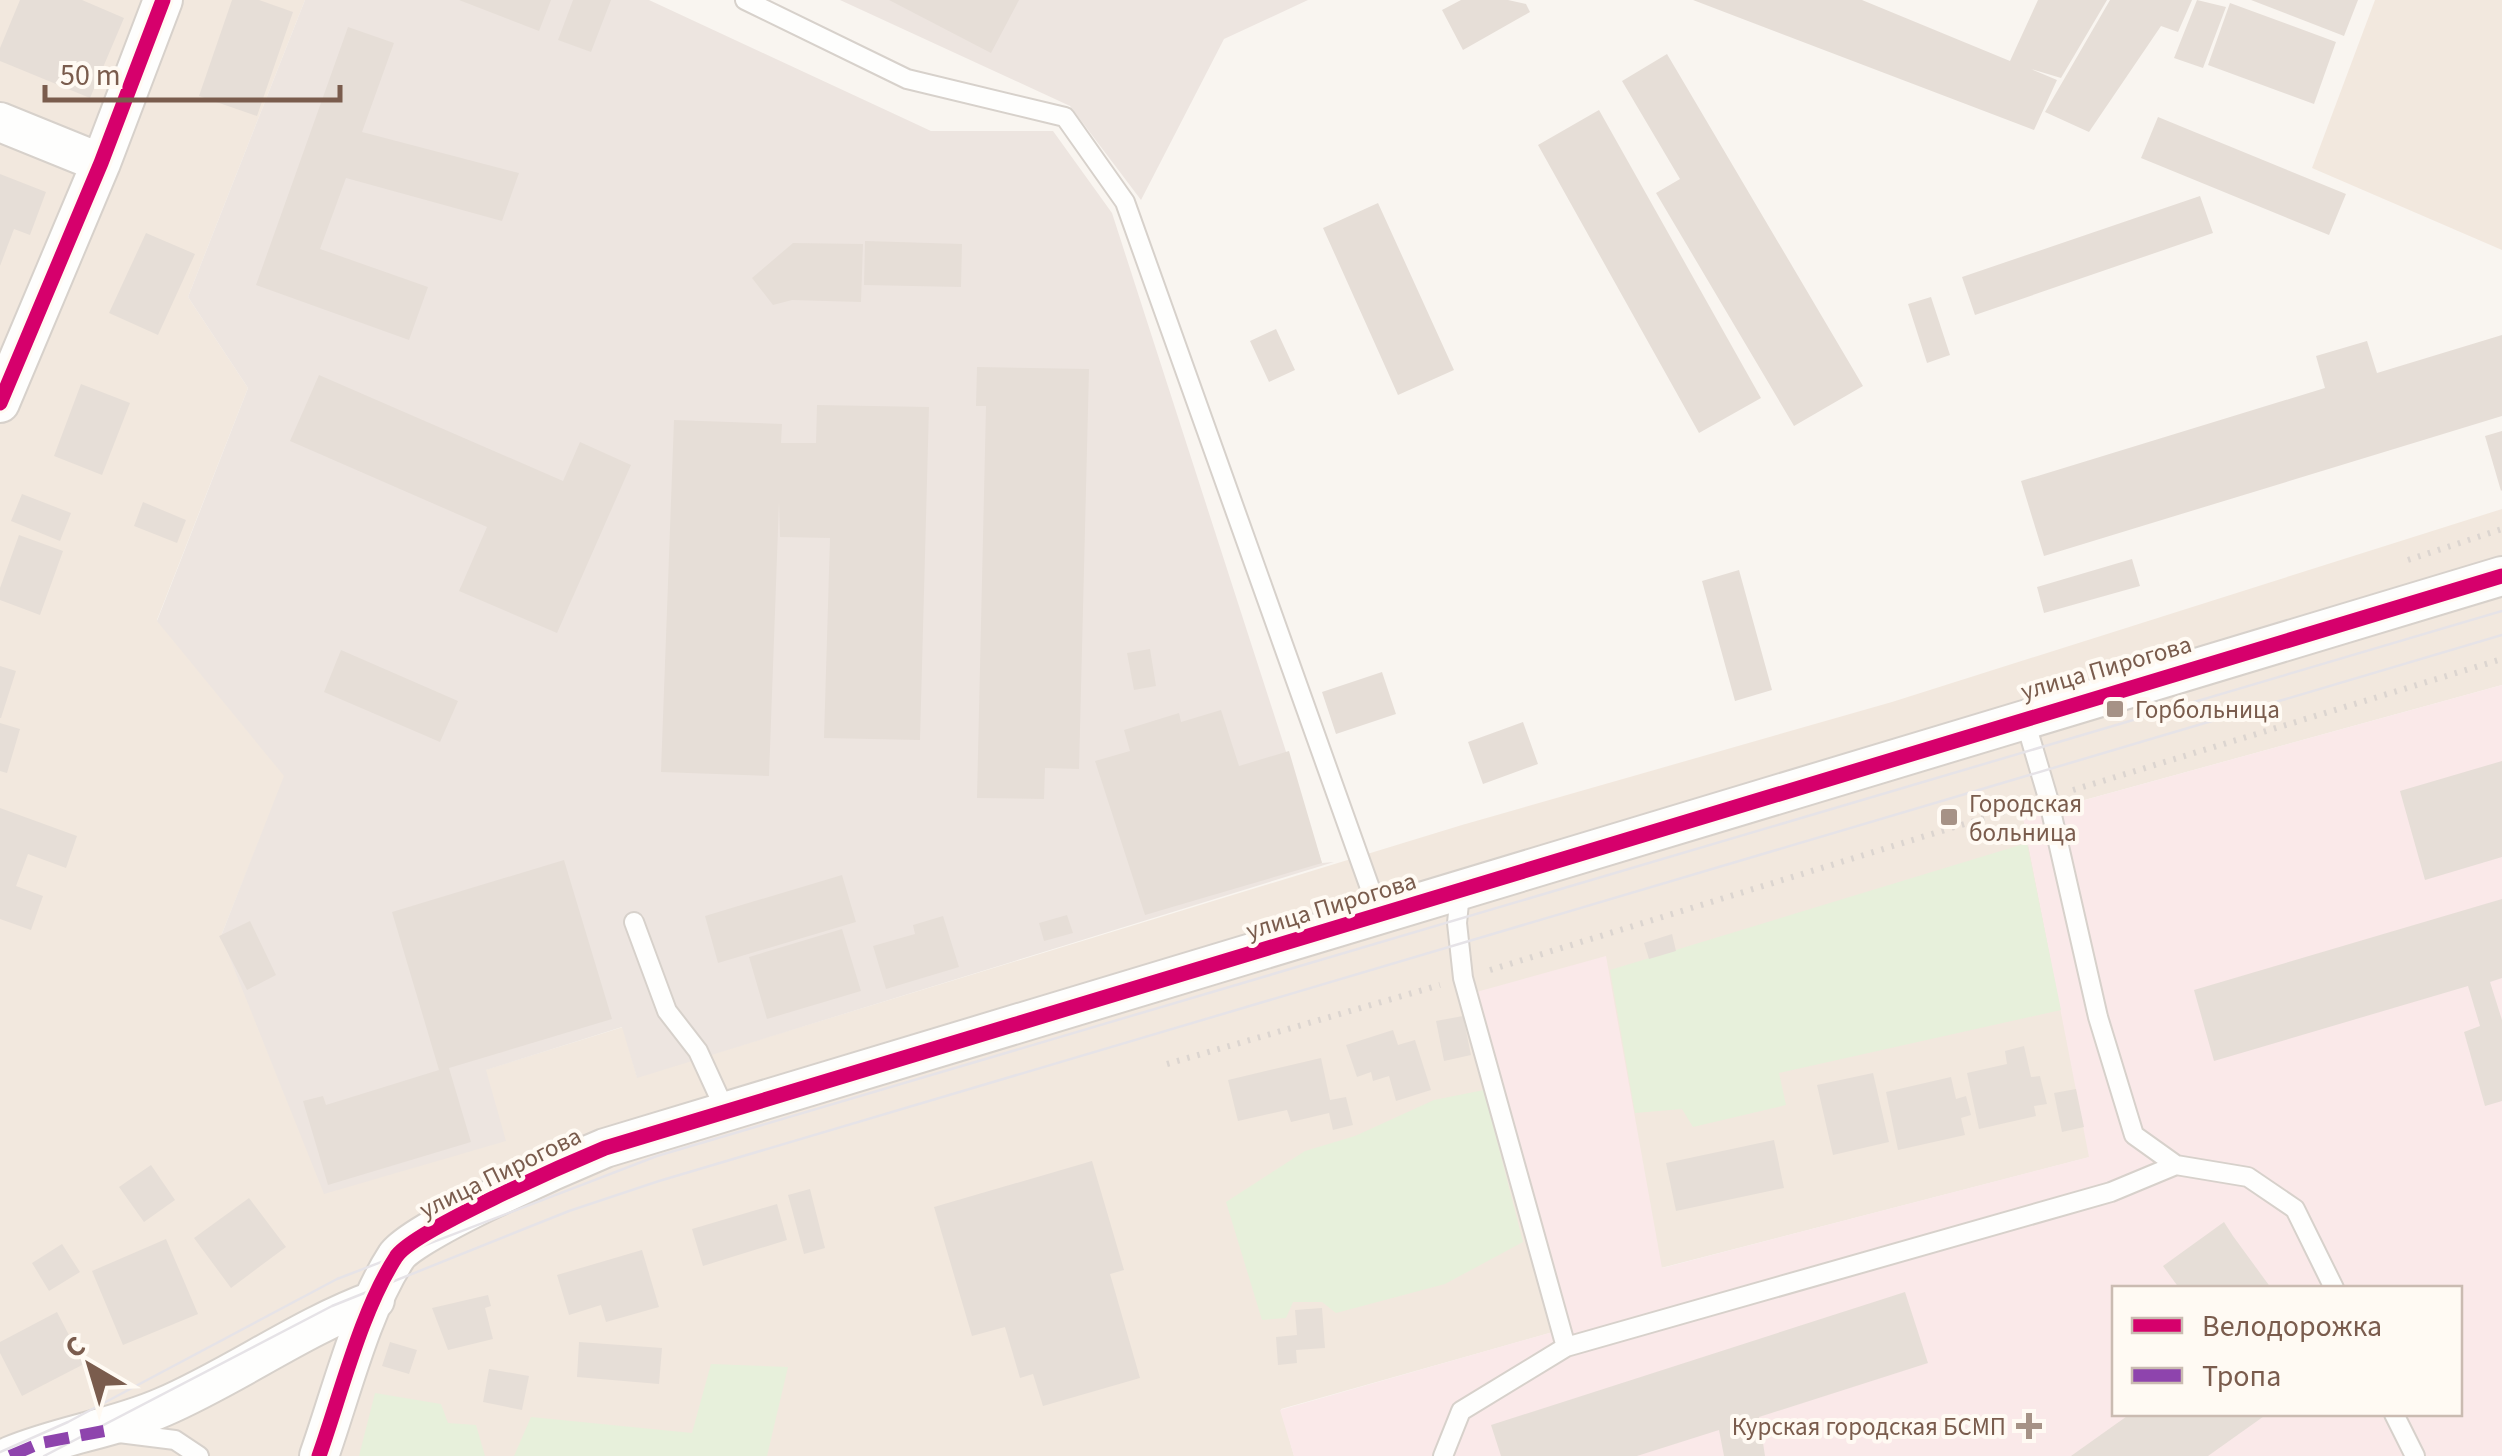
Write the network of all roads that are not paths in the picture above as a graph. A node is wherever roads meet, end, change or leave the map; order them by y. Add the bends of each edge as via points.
1 (163, 0) edge
2 (745, 0) edge
3 (0, 122) edge
4 (101, 163) junction
5 (0, 403) edge
6 (2502, 576) edge
7 (2024, 718) junction
8 (1460, 893) junction
9 (1380, 917) junction
10 (634, 922) dead end
11 (726, 1112) junction
12 (2176, 1164) junction
13 (2333, 1286) edge
14 (375, 1300) junction
15 (1566, 1347) junction
16 (2395, 1416) edge
17 (104, 1431) junction
18 (10, 1456) edge
19 (199, 1456) edge
20 (319, 1456) edge
21 (1443, 1456) edge
22 (2415, 1456) edge

1 - 4 street
2 - 9 lane via 907,79 1064,117 1126,202
3 - 4 street
4 - 5 street
6 - 7 street, улица Пирогова
7 - 8 street, улица Пирогова
7 - 12 lane via 2134,1134
8 - 9 street, улица Пирогова
8 - 15 lane via 1463,978
9 - 11 street, улица Пирогова
10 - 11 lane via 667,1012 698,1050
11 - 14 street, улица Пирогова via 605,1148 458,1218 398,1253
12 - 13 lane via 2248,1177 2295,1209
12 - 15 lane via 2110,1192
14 - 17 street
14 - 20 street, улица Пирогова
15 - 21 lane via 1461,1411
16 - 22 lane
17 - 18 street
17 - 19 lane via 174,1440

